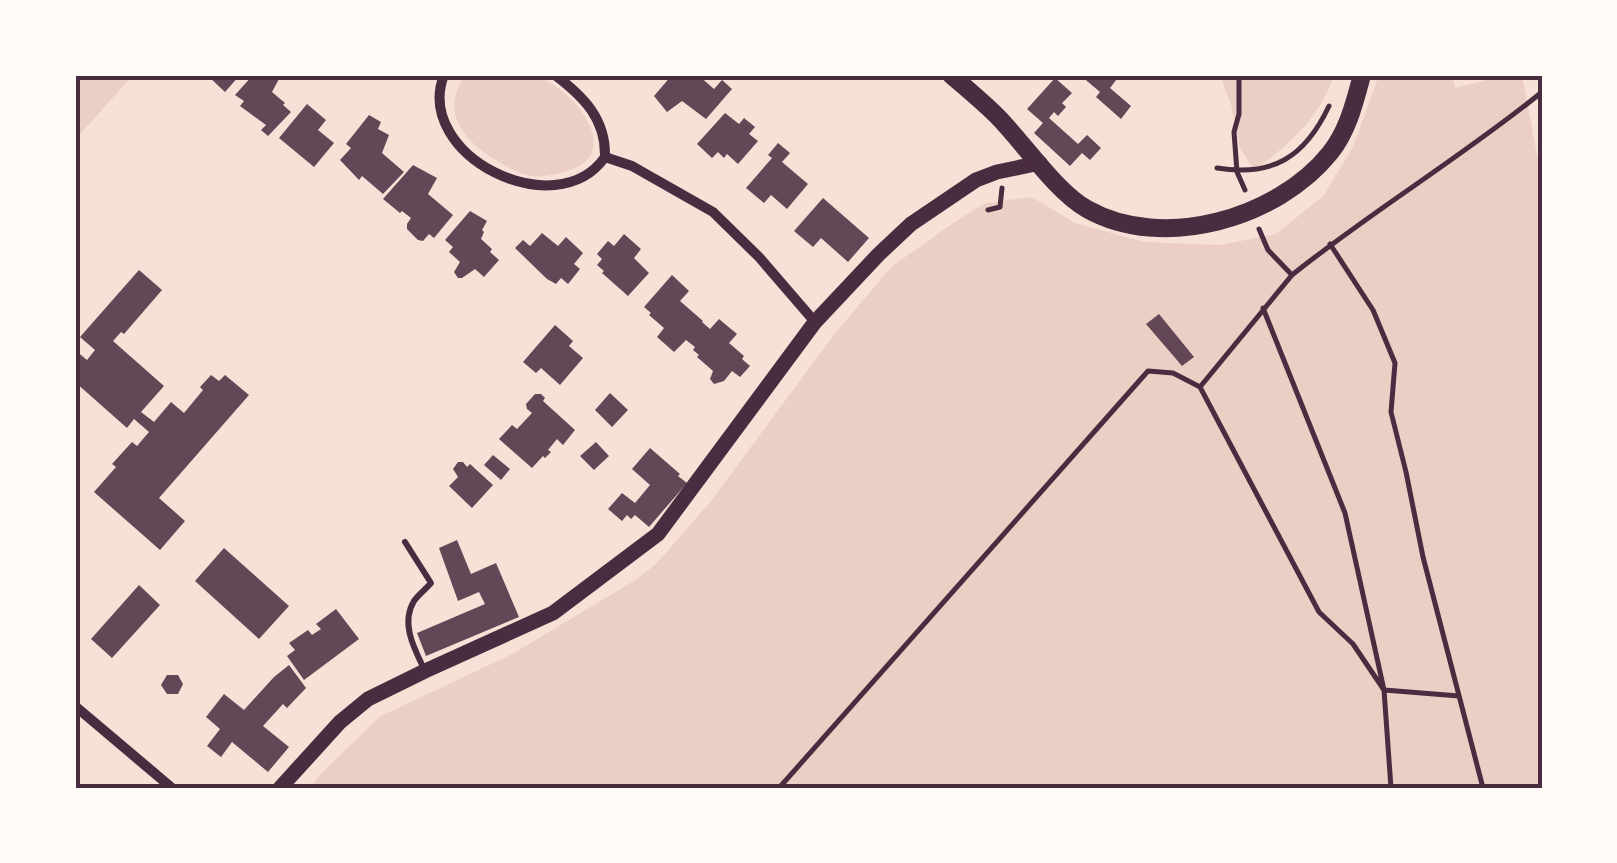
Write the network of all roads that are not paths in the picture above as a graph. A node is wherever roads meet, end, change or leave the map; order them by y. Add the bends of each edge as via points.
1 (444, 75) edge
2 (555, 75) edge
3 (951, 75) edge
4 (1362, 75) edge
5 (604, 157) junction
6 (1040, 163) junction
7 (816, 322) junction
8 (405, 542) dead end
9 (425, 670) junction
10 (75, 706) edge
11 (172, 788) edge
12 (280, 788) edge

1 - 5 street via 440,102 452,136 498,176 528,186 558,184 590,174
2 - 5 street via 600,124
3 - 6 main road
4 - 6 main road via 1332,151 1304,180 1263,206 1218,222 1128,226 1086,209
5 - 7 street via 713,212
6 - 7 street via 976,180 946,199 911,224
7 - 9 street via 658,534 553,614
8 - 9 lane via 431,583 413,602 408,621
9 - 12 street via 354,710
10 - 11 street

